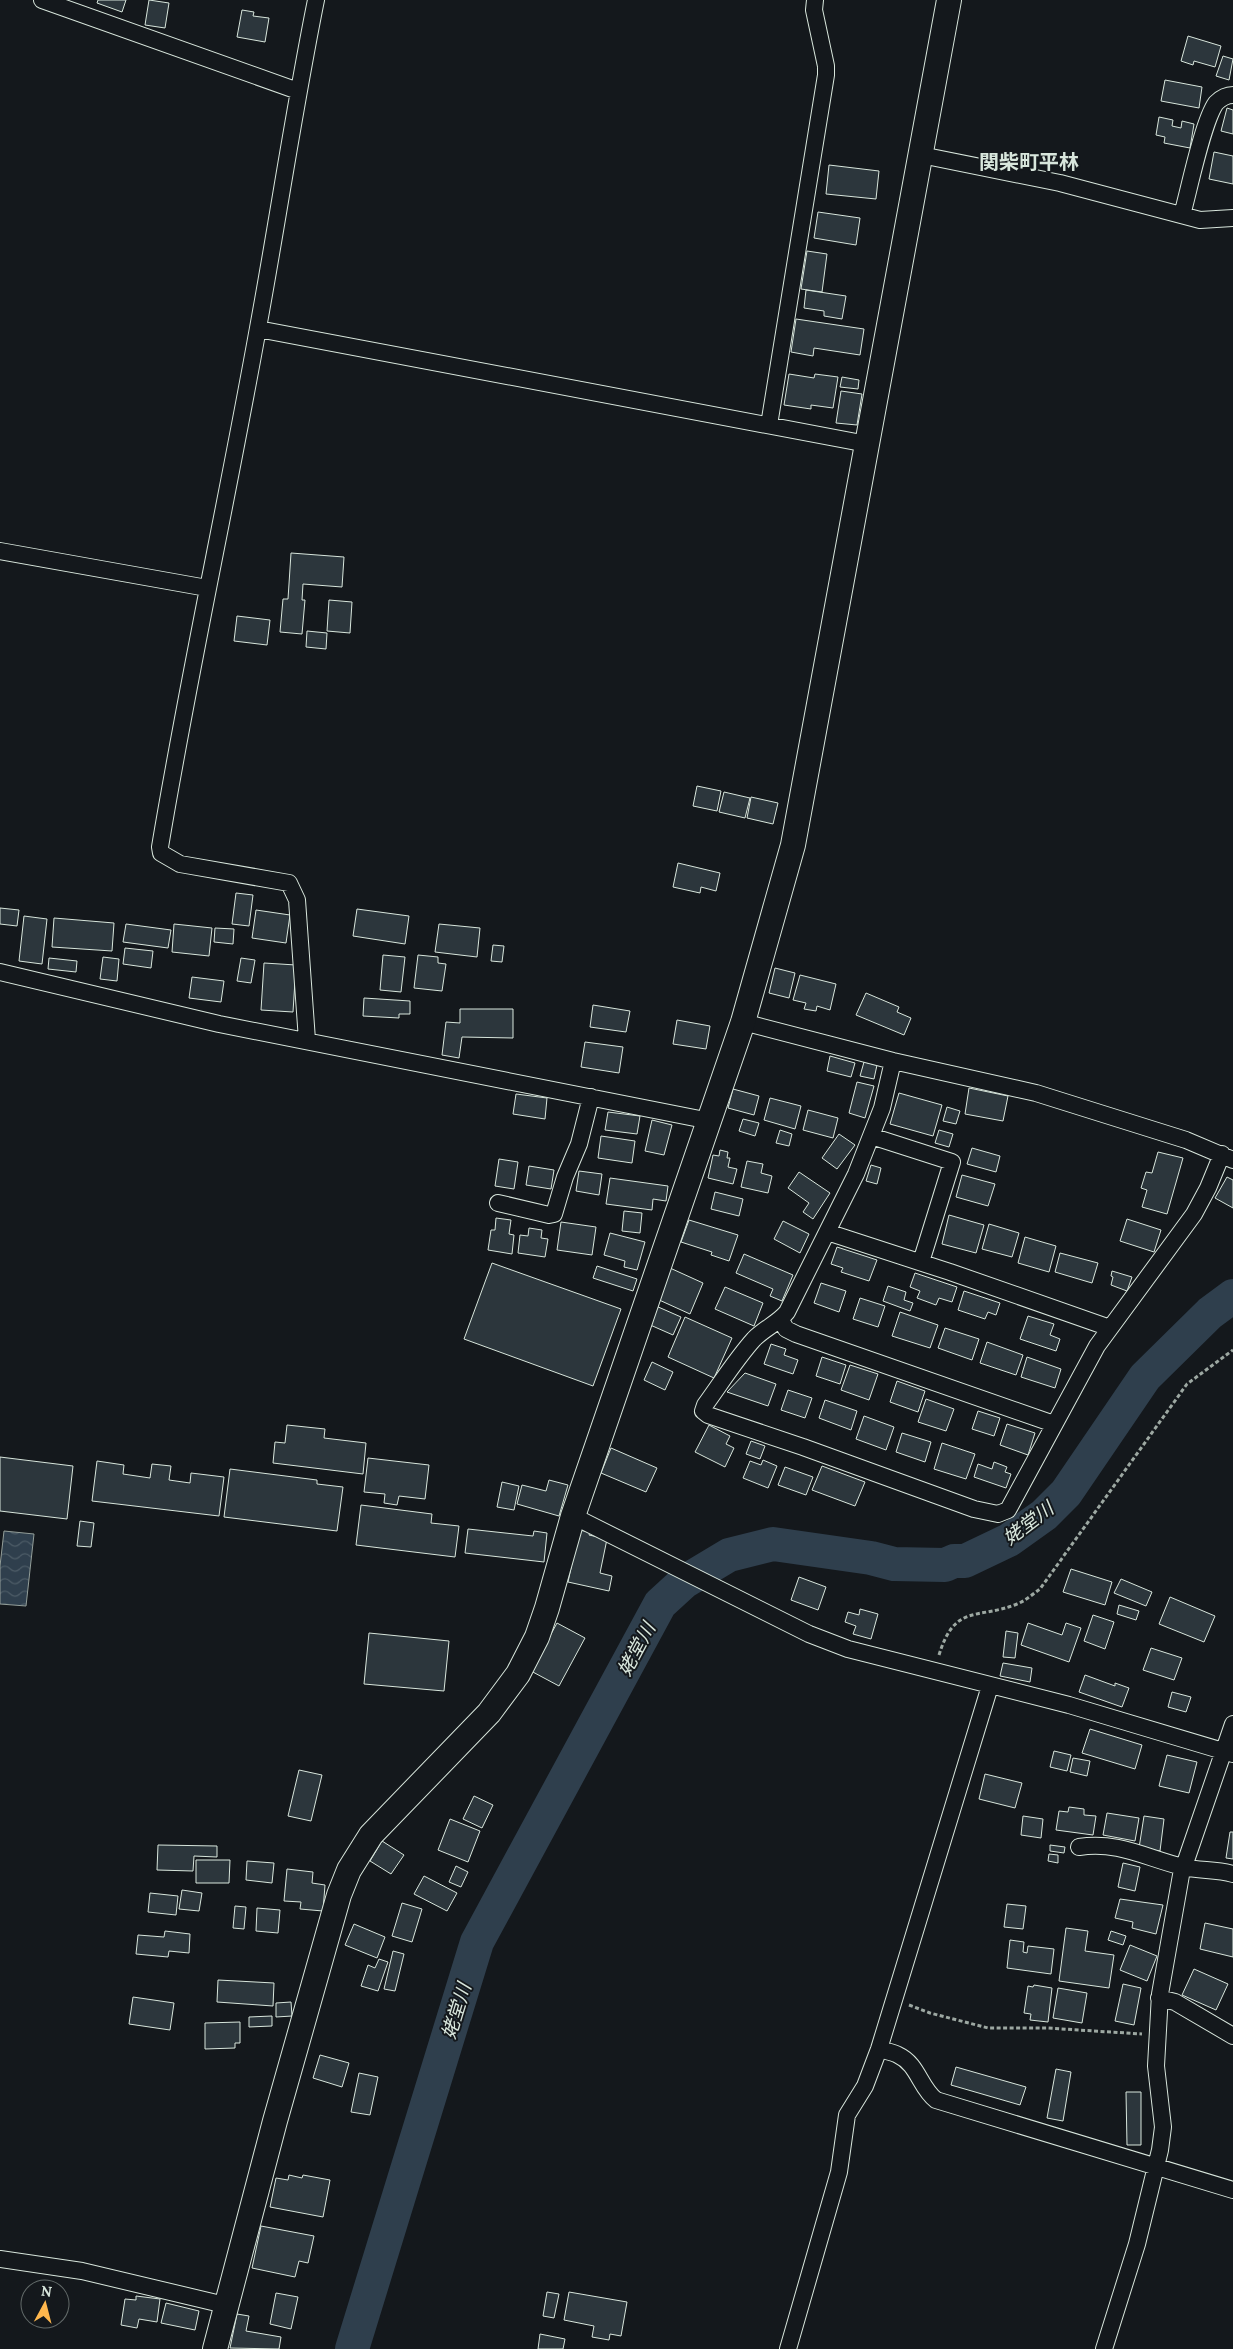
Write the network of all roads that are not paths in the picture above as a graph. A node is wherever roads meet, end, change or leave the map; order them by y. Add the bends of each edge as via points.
1 (42, 0) edge
2 (316, 0) edge
3 (815, 0) edge
4 (949, 0) edge
5 (298, 91) junction
6 (1233, 95) edge
7 (921, 155) junction
8 (1182, 215) junction
9 (1233, 218) edge
10 (258, 329) junction
11 (769, 426) junction
12 (868, 444) junction
13 (0, 551) edge
14 (207, 588) junction
15 (0, 972) edge
16 (743, 1022) junction
17 (307, 1040) junction
18 (893, 1061) junction
19 (591, 1097) junction
20 (710, 1121) junction
21 (871, 1136) junction
22 (1228, 1157) edge
23 (498, 1203) dead end
24 (827, 1232) junction
25 (921, 1262) junction
26 (781, 1320) junction
27 (1110, 1328) junction
28 (1054, 1424) junction
29 (573, 1516) junction
30 (990, 1686) junction
31 (1233, 1724) edge
32 (1228, 1753) edge
33 (1079, 1847) dead end
34 (1184, 1867) junction
35 (1233, 1874) edge
36 (1159, 1998) junction
37 (1233, 2036) edge
38 (879, 2049) junction
39 (1157, 2168) junction
40 (1233, 2190) edge
41 (0, 2259) edge
42 (225, 2305) junction
43 (215, 2349) edge
44 (788, 2349) edge
45 (1104, 2349) edge

1 - 5 street
2 - 5 street
3 - 11 street via 826,75
4 - 7 street
5 - 10 street
6 - 8 street via 1223,97 1216,104 1206,127
7 - 8 street via 1060,183
7 - 12 street
8 - 9 street via 1200,220
10 - 11 street
10 - 14 street
11 - 12 street
12 - 16 street via 793,845
13 - 14 street
14 - 17 street via 161,853 180,864 290,882 296,900
15 - 17 street via 181,1016
16 - 18 street
16 - 20 street
17 - 19 street
18 - 21 street via 882,1108
18 - 22 street via 1036,1093 1186,1140
19 - 20 street
19 - 23 street via 579,1144 554,1214
20 - 29 street
21 - 24 street
21 - 25 street via 952,1162
22 - 27 street via 1194,1214
24 - 25 street
24 - 26 street
25 - 27 street
26 - 28 street via 786,1329 796,1334
26 - 28 street via 756,1338 732,1368 705,1405 704,1411 708,1415 974,1509 998,1514 1008,1510
27 - 28 street
29 - 30 street via 809,1634 848,1649
29 - 42 street via 537,1637 518,1674 480,1723 371,1835 349,1870 339,1895
30 - 32 street via 1077,1707
30 - 38 street
31 - 32 street
32 - 34 street
33 - 34 street via 1119,1847
34 - 35 street
34 - 36 street
36 - 37 street via 1175,2002
36 - 39 street via 1156,2066 1163,2127
38 - 39 street via 909,2062 928,2094 936,2100
38 - 44 street via 865,2086 847,2115 839,2172
39 - 40 street
39 - 45 street
41 - 42 street via 82,2271
42 - 43 street

